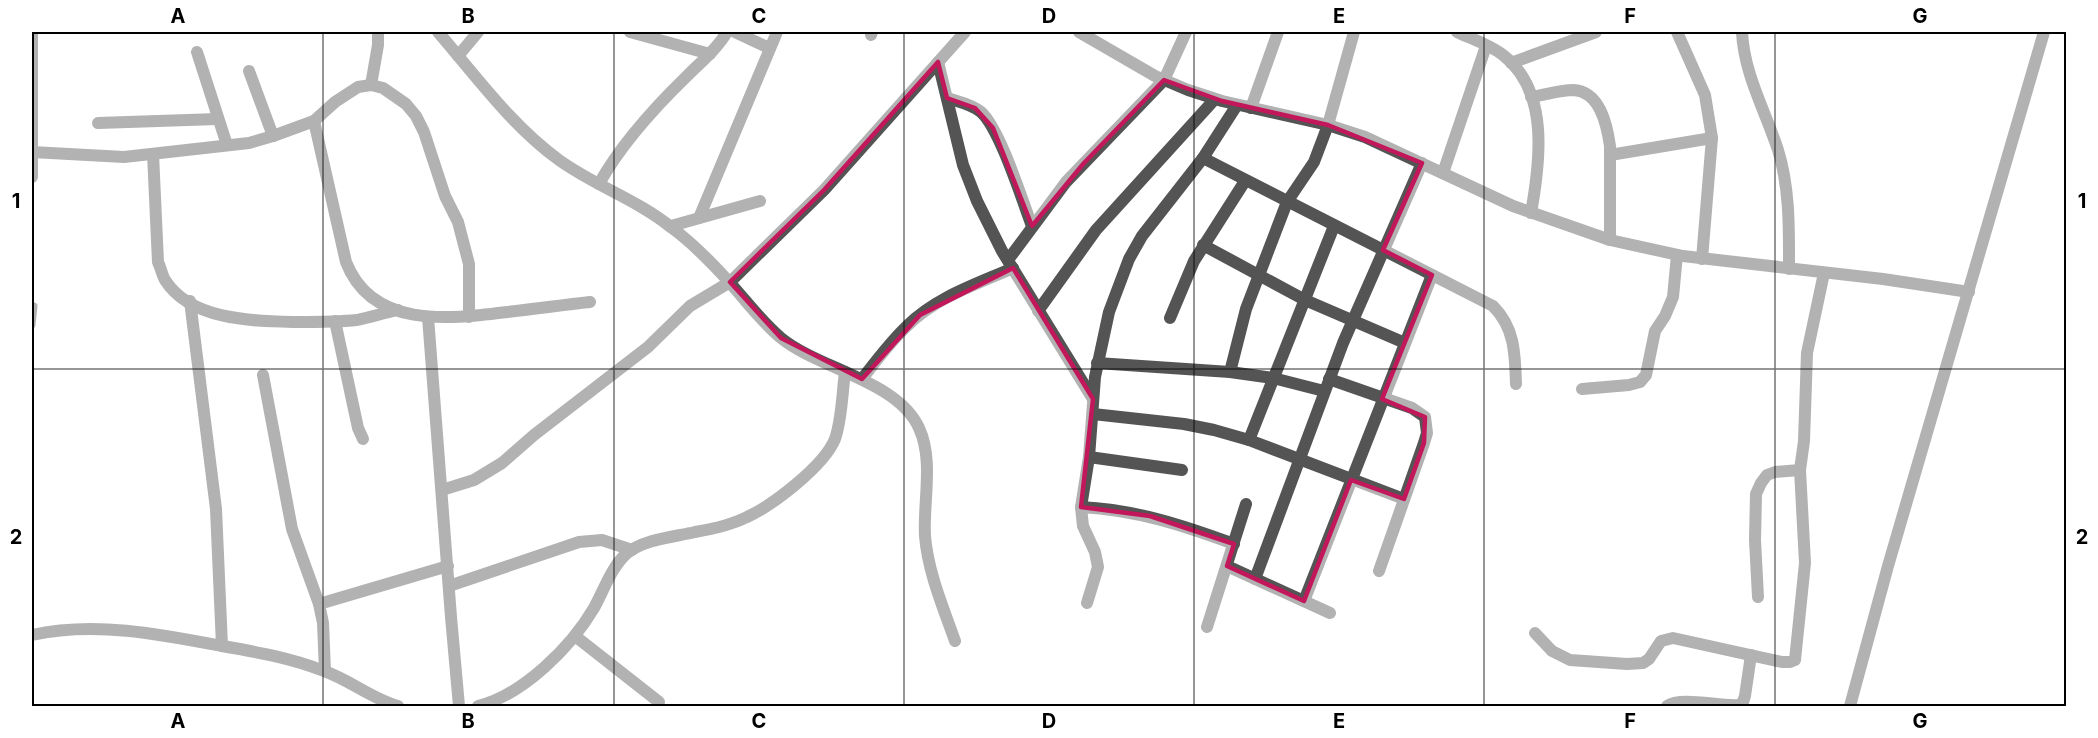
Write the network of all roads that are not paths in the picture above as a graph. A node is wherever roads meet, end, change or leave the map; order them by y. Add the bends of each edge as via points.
1 (32, 32) edge
2 (378, 32) edge
3 (438, 32) edge
4 (478, 32) edge
5 (630, 32) edge
6 (727, 32) edge
7 (735, 32) edge
8 (777, 32) edge
9 (965, 32) edge
10 (1079, 32) edge
11 (1186, 32) edge
12 (1278, 32) edge
13 (1354, 32) edge
14 (1457, 32) edge
15 (1596, 32) edge
16 (1677, 32) edge
17 (1742, 32) edge
18 (2044, 32) edge
19 (1486, 46) junction
20 (770, 48) junction
21 (197, 52) dead end
22 (710, 54) junction
23 (458, 56) junction
24 (938, 62) junction
25 (1511, 63) junction
26 (249, 71) dead end
27 (1164, 80) junction
28 (370, 85) junction
29 (1531, 97) junction
30 (947, 98) junction
31 (1215, 99) junction
32 (1237, 105) junction
33 (1251, 108) junction
34 (218, 119) junction
35 (314, 121) junction
36 (98, 123) dead end
37 (1328, 125) junction
38 (32, 129) edge
39 (273, 136) junction
40 (1712, 138) junction
41 (227, 145) junction
42 (32, 152) edge
43 (153, 154) junction
44 (1610, 155) junction
45 (1203, 158) junction
46 (1422, 163) junction
47 (1443, 173) junction
48 (32, 177) edge
49 (1245, 181) junction
50 (599, 184) junction
51 (759, 201) dead end
52 (1287, 202) junction
53 (1531, 213) junction
54 (699, 218) junction
55 (671, 226) junction
56 (1032, 226) junction
57 (1334, 226) junction
58 (1610, 240) junction
59 (1203, 245) junction
60 (1383, 250) junction
61 (1677, 255) junction
62 (1702, 259) junction
63 (1010, 264) junction
64 (1789, 269) junction
65 (1824, 273) junction
66 (1432, 275) junction
67 (1257, 276) junction
68 (730, 282) junction
69 (1969, 292) junction
70 (1305, 300) junction
71 (190, 302) junction
72 (590, 302) dead end
73 (34, 306) dead end
74 (398, 310) junction
75 (1038, 311) junction
76 (469, 316) junction
77 (428, 317) junction
78 (1170, 318) dead end
79 (1353, 320) junction
80 (335, 321) junction
81 (32, 326) edge
82 (1405, 343) junction
83 (1097, 363) junction
84 (845, 372) junction
85 (1230, 372) junction
86 (263, 375) dead end
87 (1273, 378) junction
88 (1329, 379) junction
89 (862, 380) junction
90 (1516, 384) dead end
91 (1581, 388) dead end
92 (1324, 391) junction
93 (1093, 399) junction
94 (1382, 399) junction
95 (1093, 414) junction
96 (363, 439) dead end
97 (1249, 440) junction
98 (1089, 457) junction
99 (1298, 460) junction
100 (1182, 470) dead end
101 (1800, 470) junction
102 (1351, 480) junction
103 (442, 490) junction
104 (1404, 500) junction
105 (1246, 504) dead end
106 (1081, 507) junction
107 (1234, 544) junction
108 (632, 550) junction
109 (448, 566) junction
110 (1227, 566) junction
111 (1379, 571) dead end
112 (1255, 579) junction
113 (449, 586) junction
114 (1758, 597) dead end
115 (1304, 601) junction
116 (1087, 603) dead end
117 (319, 604) junction
118 (1330, 613) dead end
119 (1207, 627) dead end
120 (1535, 633) dead end
121 (32, 635) edge
122 (575, 636) junction
123 (955, 641) dead end
124 (222, 646) junction
125 (1751, 655) junction
126 (326, 671) junction
127 (374, 701) edge
128 (659, 702) dead end
129 (398, 706) edge
130 (459, 706) edge
131 (478, 706) edge
132 (1668, 706) edge
133 (1850, 706) edge

1 - 38 street
2 - 28 street
3 - 23 street
4 - 23 street
5 - 22 street
6 - 22 street
7 - 20 street
8 - 20 street
9 - 24 street
10 - 27 street
11 - 27 street
12 - 33 street
13 - 37 street
14 - 19 street
15 - 25 street
16 - 40 street via 1705,95
17 - 64 street via 1746,66 1785,177
18 - 69 street
19 - 25 street
19 - 47 street
20 - 54 street
21 - 34 street
22 - 50 street via 630,139
23 - 50 street via 536,142
24 - 30 street
24 - 68 street via 824,190
25 - 29 street
26 - 39 street
27 - 31 street
27 - 56 street via 1084,162
28 - 35 street via 349,92
28 - 76 street via 383,88 405,104 424,132 467,252
29 - 44 street via 1573,90 1588,95 1601,111
29 - 53 street via 1540,143
30 - 56 street via 975,108 993,128
30 - 63 street via 969,184
31 - 32 street
31 - 75 street via 1096,230
32 - 33 street
32 - 45 street
33 - 37 street
34 - 36 street
34 - 41 street
35 - 39 street
35 - 74 street via 339,239 351,275 371,297
37 - 46 street
37 - 52 street via 1314,162
38 - 42 street
39 - 41 street
40 - 44 street
40 - 62 street
41 - 43 street
42 - 43 street via 92,157
42 - 48 street
43 - 71 street via 158,262 165,279
44 - 58 street
45 - 49 street
45 - 83 street via 1142,236 1129,259 1109,312
46 - 47 street
46 - 60 street
47 - 53 street
49 - 52 street
49 - 59 street
50 - 55 street
51 - 54 street
52 - 57 street
52 - 67 street
53 - 58 street
54 - 55 street
55 - 68 street
56 - 63 street
57 - 60 street
57 - 70 street
58 - 61 street
59 - 67 street
59 - 78 street
60 - 66 street
60 - 79 street
61 - 62 street
61 - 91 street via 1673,297 1655,331 1646,375 1629,385
62 - 64 street
63 - 75 street
63 - 89 street via 920,315 894,339
64 - 65 street
65 - 69 street
65 - 101 street via 1807,353
66 - 82 street
66 - 90 street via 1483,299 1501,314 1513,341
67 - 70 street
67 - 85 street
68 - 84 street via 781,338
68 - 103 street via 690,306 648,347 502,464 474,480
69 - 133 street
70 - 79 street
70 - 87 street
71 - 80 street via 229,318
71 - 124 street via 216,509
72 - 76 street
73 - 81 lane
74 - 77 street
74 - 80 street
75 - 93 street
76 - 77 street
77 - 103 street
79 - 82 street
79 - 88 street
80 - 96 street
82 - 94 street
83 - 85 street
83 - 93 street
84 - 89 street
84 - 108 street via 836,437 810,472 749,516
85 - 87 street
86 - 117 street via 292,529
87 - 92 street
87 - 97 street
88 - 92 street
88 - 94 street
89 - 123 street via 910,412 924,442 928,555
92 - 99 street
93 - 95 street
94 - 102 street
94 - 104 street via 1412,408 1425,417 1427,433
95 - 97 street via 1184,424
95 - 98 street
97 - 99 street
98 - 100 street
98 - 106 street
99 - 102 street
99 - 112 street
101 - 114 street via 1767,475 1756,494
101 - 125 street via 1805,550 1797,655 1790,662
102 - 104 street
102 - 115 street
103 - 109 street
104 - 111 street
105 - 107 street
106 - 107 street via 1150,516
106 - 116 street via 1083,526 1098,567
107 - 110 street
108 - 113 street via 602,540 579,542
108 - 122 street via 619,562
109 - 113 street
109 - 117 street
110 - 112 street
110 - 119 street
112 - 115 street
113 - 130 street
115 - 118 street
117 - 126 street
120 - 125 street via 1552,651 1580,662 1643,663 1661,641 1673,638
121 - 124 street via 82,629 143,632
122 - 128 street
122 - 131 street via 526,682
124 - 126 street
125 - 132 street via 1745,696 1739,705 1682,702
126 - 127 street via 345,679
127 - 129 street

